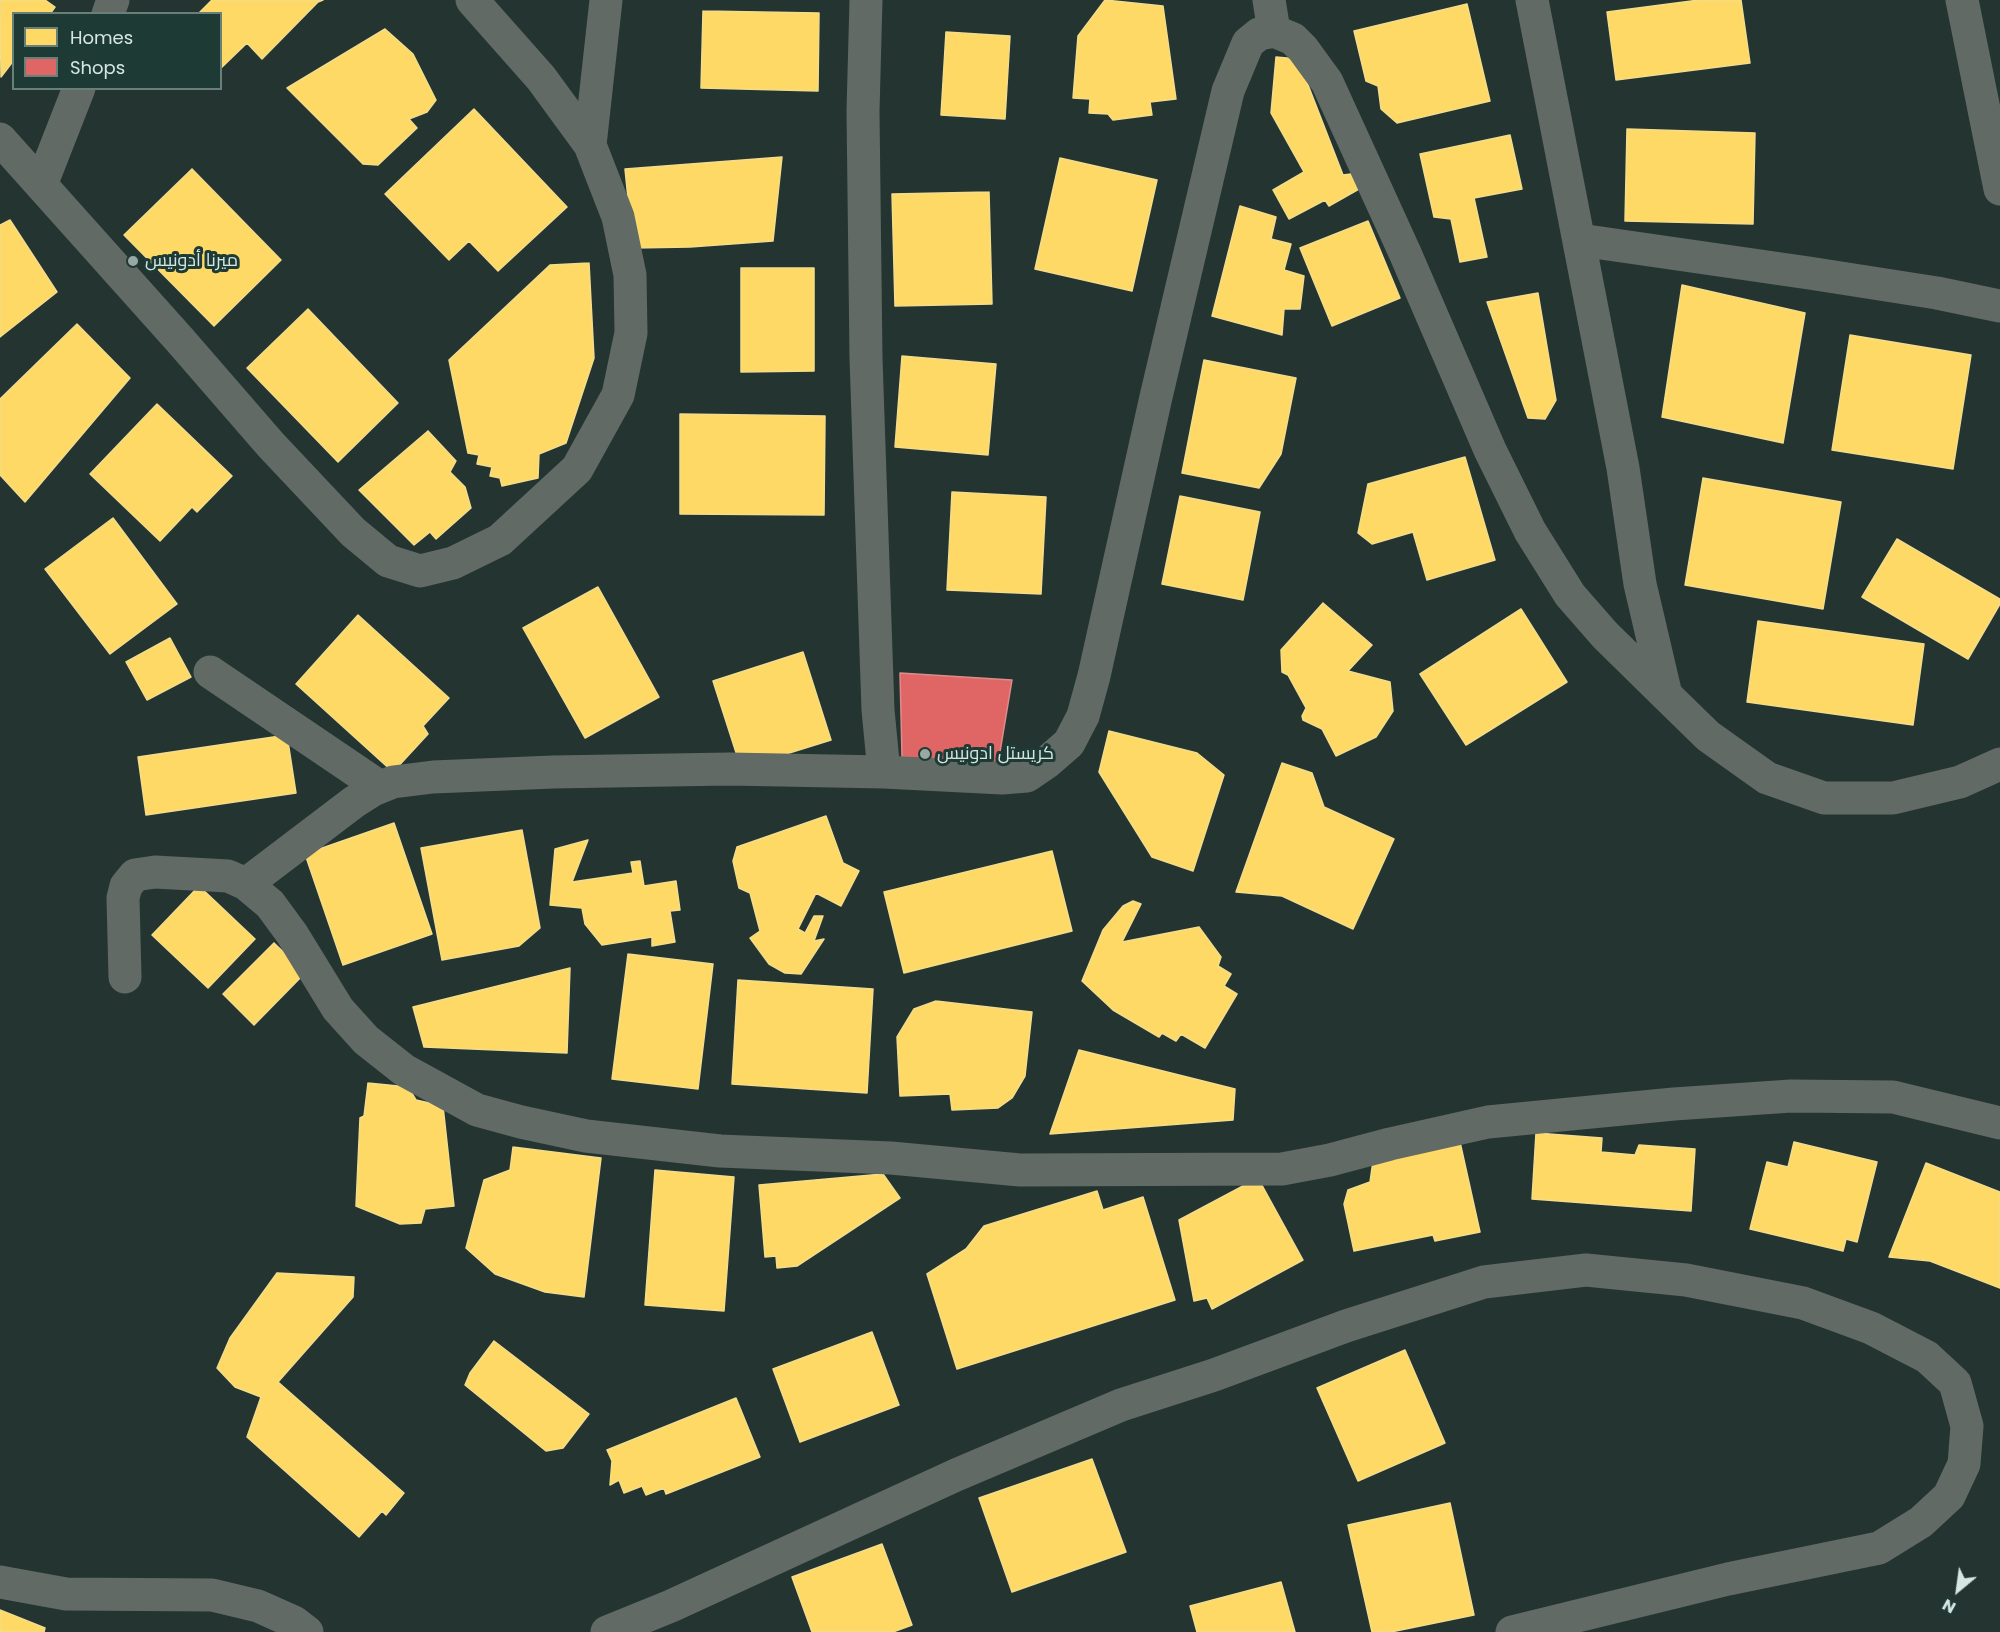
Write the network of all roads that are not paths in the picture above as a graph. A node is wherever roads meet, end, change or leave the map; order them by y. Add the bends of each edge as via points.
1 (472, 0) edge
2 (606, 0) edge
3 (866, 0) edge
4 (1532, 0) edge
5 (1962, 0) edge
6 (1271, 15) edge
7 (78, 90) edge
8 (0, 139) edge
9 (590, 145) junction
10 (41, 184) junction
11 (2000, 189) edge
12 (1580, 240) junction
13 (2000, 306) edge
14 (210, 672) dead end
15 (1666, 695) junction
16 (2000, 764) edge
17 (884, 772) junction
18 (380, 787) junction
19 (246, 884) junction
20 (125, 977) dead end
21 (2000, 1122) edge
22 (0, 1582) edge
23 (307, 1632) edge
24 (607, 1632) edge
25 (1512, 1632) edge

1 - 9 street via 541,78
2 - 9 street
3 - 17 street via 866,358 878,710
4 - 12 street
5 - 11 street
6 - 15 street via 1327,82 1490,450 1530,531 1570,595
6 - 17 street via 1248,43 1228,91 1083,716 1069,743 1027,776
7 - 10 street
8 - 10 street
9 - 10 street via 618,217 630,275 631,333 618,395 577,469 546,500 500,540 453,563 420,571 388,561 353,532 271,446
12 - 13 street via 1937,293
12 - 15 street via 1623,468 1640,584
14 - 18 street
15 - 16 street via 1708,736 1767,778 1824,798 1893,798 1960,782
17 - 18 street via 729,769 553,772 433,777
18 - 19 street via 354,802
19 - 20 street via 228,876 155,872 135,875 123,898
19 - 21 street via 270,904 338,1009 366,1040 404,1070 477,1110 585,1136 720,1151 891,1158 1020,1170 1198,1170 1281,1168 1330,1160 1488,1122 1767,1098 1893,1097
22 - 23 street via 66,1594 212,1595 258,1606
24 - 25 street via 1121,1405 1484,1282 1586,1270 1686,1280 1803,1303 1871,1328 1927,1356 1955,1383 1967,1426 1964,1464 1949,1496 1921,1522 1879,1548 1728,1579

